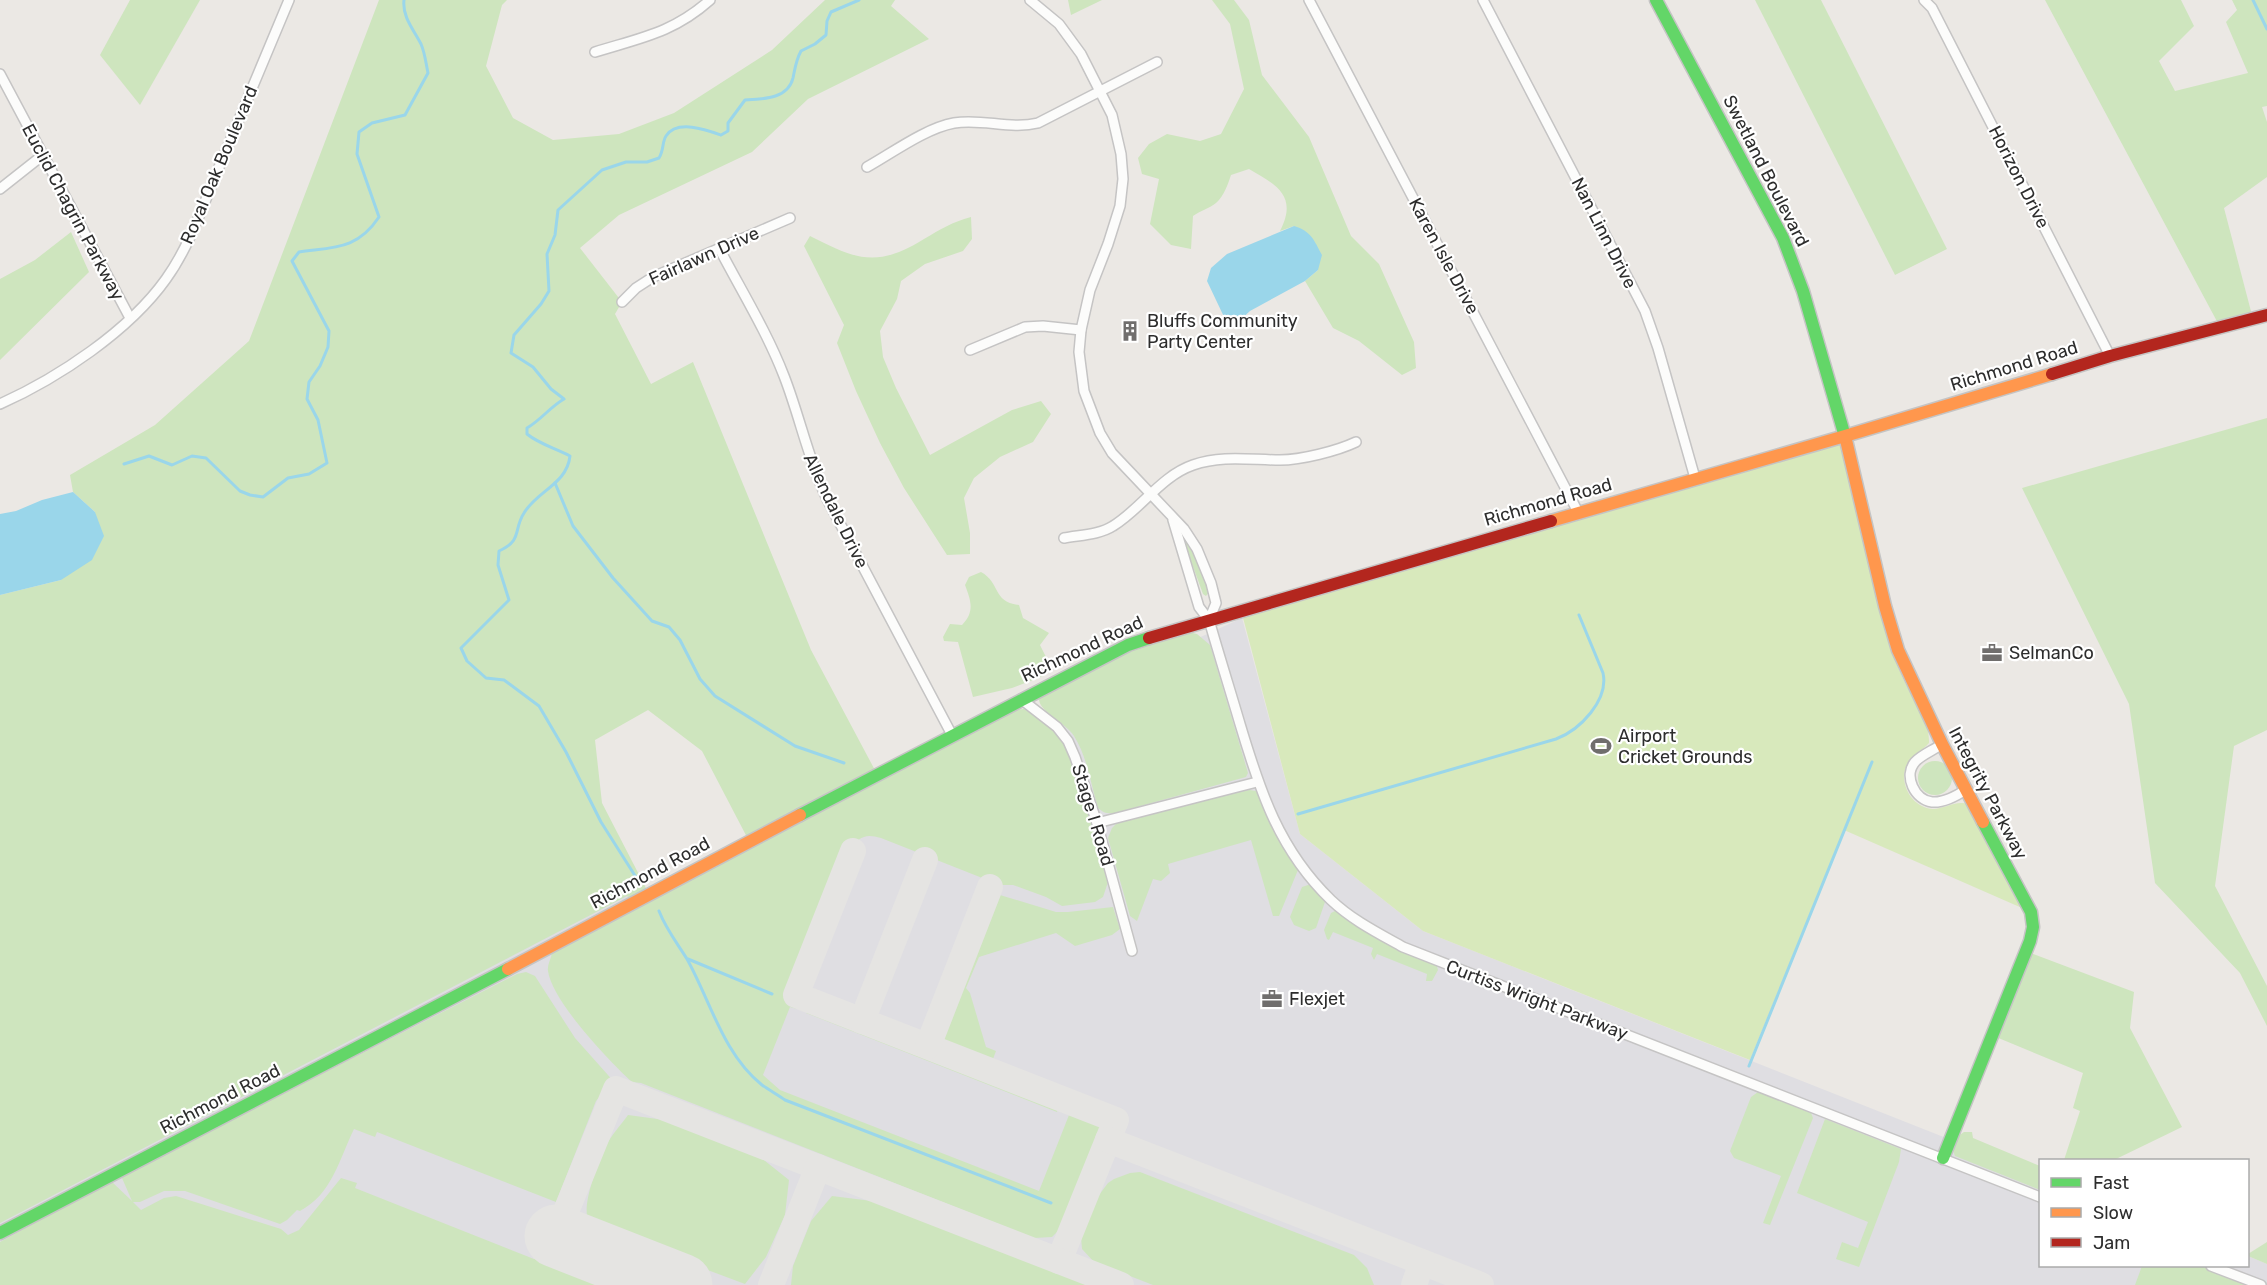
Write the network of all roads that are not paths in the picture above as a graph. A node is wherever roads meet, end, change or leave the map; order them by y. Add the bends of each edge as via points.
1 (289, 0) edge
2 (710, 0) edge
3 (1030, 0) edge
4 (1309, 0) edge
5 (1483, 0) edge
6 (1656, 0) edge
7 (1924, 0) edge
8 (595, 52) dead end
9 (1158, 62) dead end
10 (0, 74) edge
11 (1101, 92) junction
12 (43, 155) junction
13 (867, 167) dead end
14 (0, 189) edge
15 (790, 218) dead end
16 (719, 249) junction
17 (622, 302) dead end
18 (130, 318) junction
19 (2265, 319) edge
20 (1081, 330) junction
21 (970, 350) dead end
22 (2110, 356) junction
23 (0, 404) edge
24 (1845, 436) junction
25 (1356, 442) dead end
26 (1695, 478) junction
27 (1150, 495) junction
28 (1578, 512) junction
29 (1173, 520) junction
30 (1064, 538) dead end
31 (1209, 620) junction
32 (1021, 699) junction
33 (952, 735) junction
34 (1942, 744) junction
35 (1257, 782) junction
36 (1967, 789) junction
37 (1097, 823) junction
38 (1132, 951) dead end
39 (1943, 1158) junction
40 (2039, 1197) edge
41 (0, 1233) edge
42 (2214, 1267) edge
43 (2261, 1285) edge

1 - 18 street, Royal Oak Boulevard via 181,255 155,293
2 - 8 street via 669,29
3 - 11 street via 1069,36
4 - 28 street, Karen Isle Drive
5 - 26 street, Nan Linn Drive via 1645,311
6 - 24 main road, Swetland Boulevard via 1783,238 1803,291
7 - 22 street, Horizon Drive via 1932,8
9 - 11 street
10 - 12 street, Euclid Chagrin Parkway
11 - 13 street via 1029,125 970,122 942,127
11 - 20 street via 1119,139 1122,193
12 - 14 street
12 - 18 street, Euclid Chagrin Parkway
15 - 16 street, Fairlawn Drive
16 - 17 street, Fairlawn Drive via 653,277
16 - 33 street, Allendale Drive via 777,361 826,499
18 - 23 street, Royal Oak Boulevard via 67,368
19 - 22 main road, Richmond Road
20 - 21 street via 1025,327
20 - 27 street via 1084,391 1095,421 1112,453
22 - 24 main road, Richmond Road
24 - 26 main road, Richmond Road
24 - 34 main road, Integrity Parkway via 1898,650
25 - 27 street via 1289,460 1201,462 1180,471
26 - 28 main road, Richmond Road
27 - 29 street
27 - 30 street via 1108,529
28 - 31 main road, Richmond Road
29 - 31 street via 1200,607
29 - 31 street via 1197,549 1211,583 1216,603
31 - 32 main road, Richmond Road via 1128,645
31 - 35 street, Curtiss Wright Parkway
32 - 33 main road, Richmond Road
32 - 37 street, Stage I Road via 1057,727 1068,741
33 - 41 main road, Richmond Road
34 - 36 main road, Integrity Parkway
34 - 36 street via 1915,762 1910,770 1915,791 1922,799 1934,802
35 - 37 street
35 - 39 street, Curtiss Wright Parkway via 1279,832 1305,872 1356,921 1403,947
36 - 39 main road, Integrity Parkway via 2031,912 2033,927
37 - 38 street, Stage I Road
39 - 40 street, Curtiss Wright Parkway
42 - 43 street

